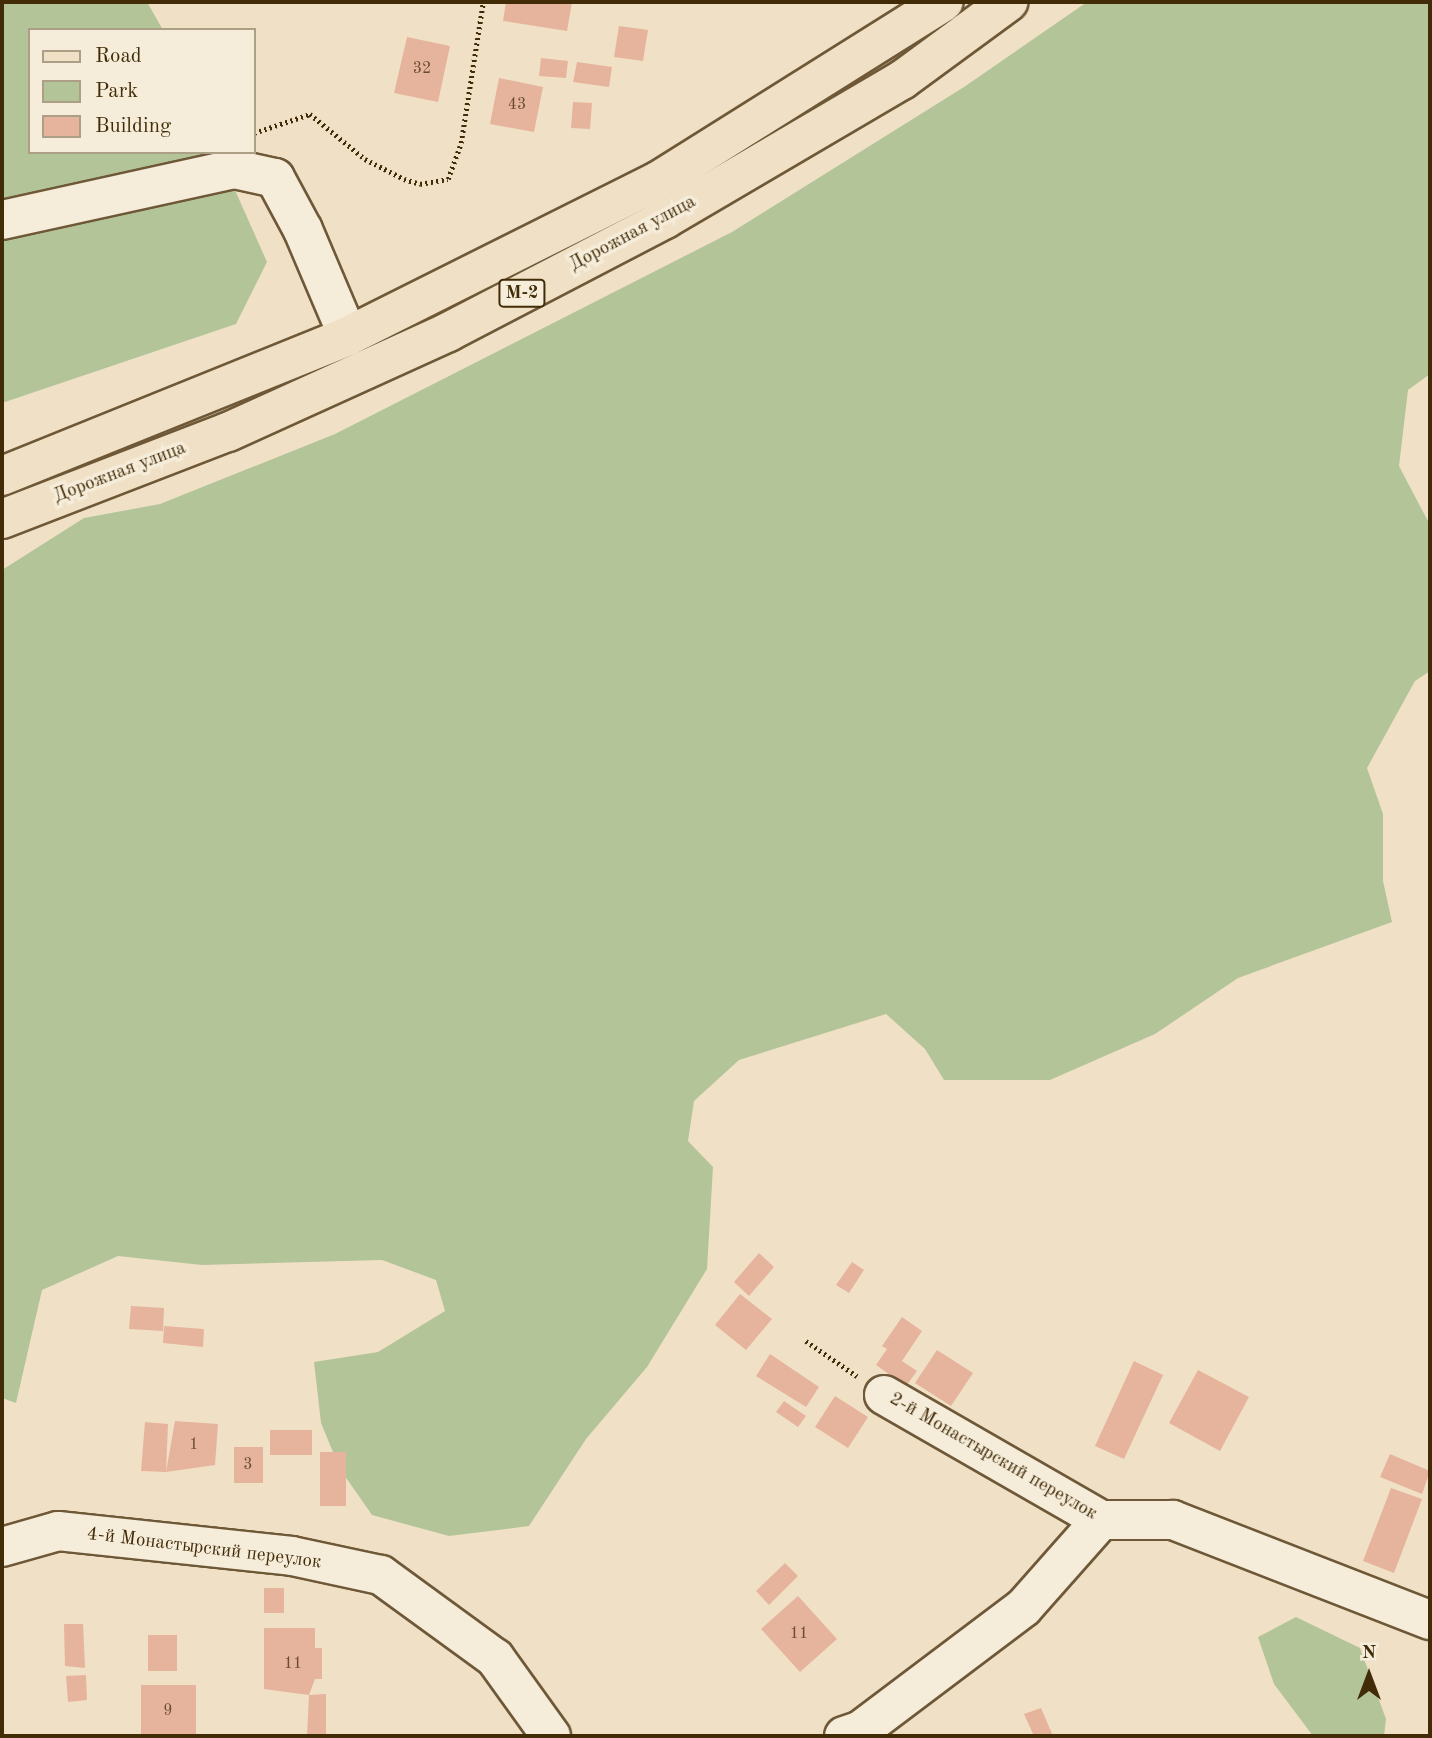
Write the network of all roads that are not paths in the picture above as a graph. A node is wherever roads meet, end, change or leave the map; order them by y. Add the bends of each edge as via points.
1 (943, 2) edge
2 (1008, 2) edge
3 (2, 220) edge
4 (348, 336) junction
5 (2, 476) edge
6 (2, 519) edge
7 (884, 1395) road end
8 (1101, 1520) junction
9 (2, 1547) edge
10 (1430, 1620) edge
11 (551, 1736) edge
12 (844, 1736) edge

1 - 4 main road, Дорожная улица / М-2 via 658,181
2 - 6 main road, Дорожная улица / М-2 via 902,80 665,219 448,332 229,432
3 - 4 lane via 234,169 275,178 303,230
4 - 5 main road, Дорожная улица / М-2
7 - 8 lane, 2-й Монастырский переулок
8 - 10 lane, 2-й Монастырский переулок via 1173,1520
8 - 12 lane via 1024,1607 861,1730
9 - 11 lane, 4-й Монастырский переулок via 58,1531 292,1556 381,1575 495,1658

